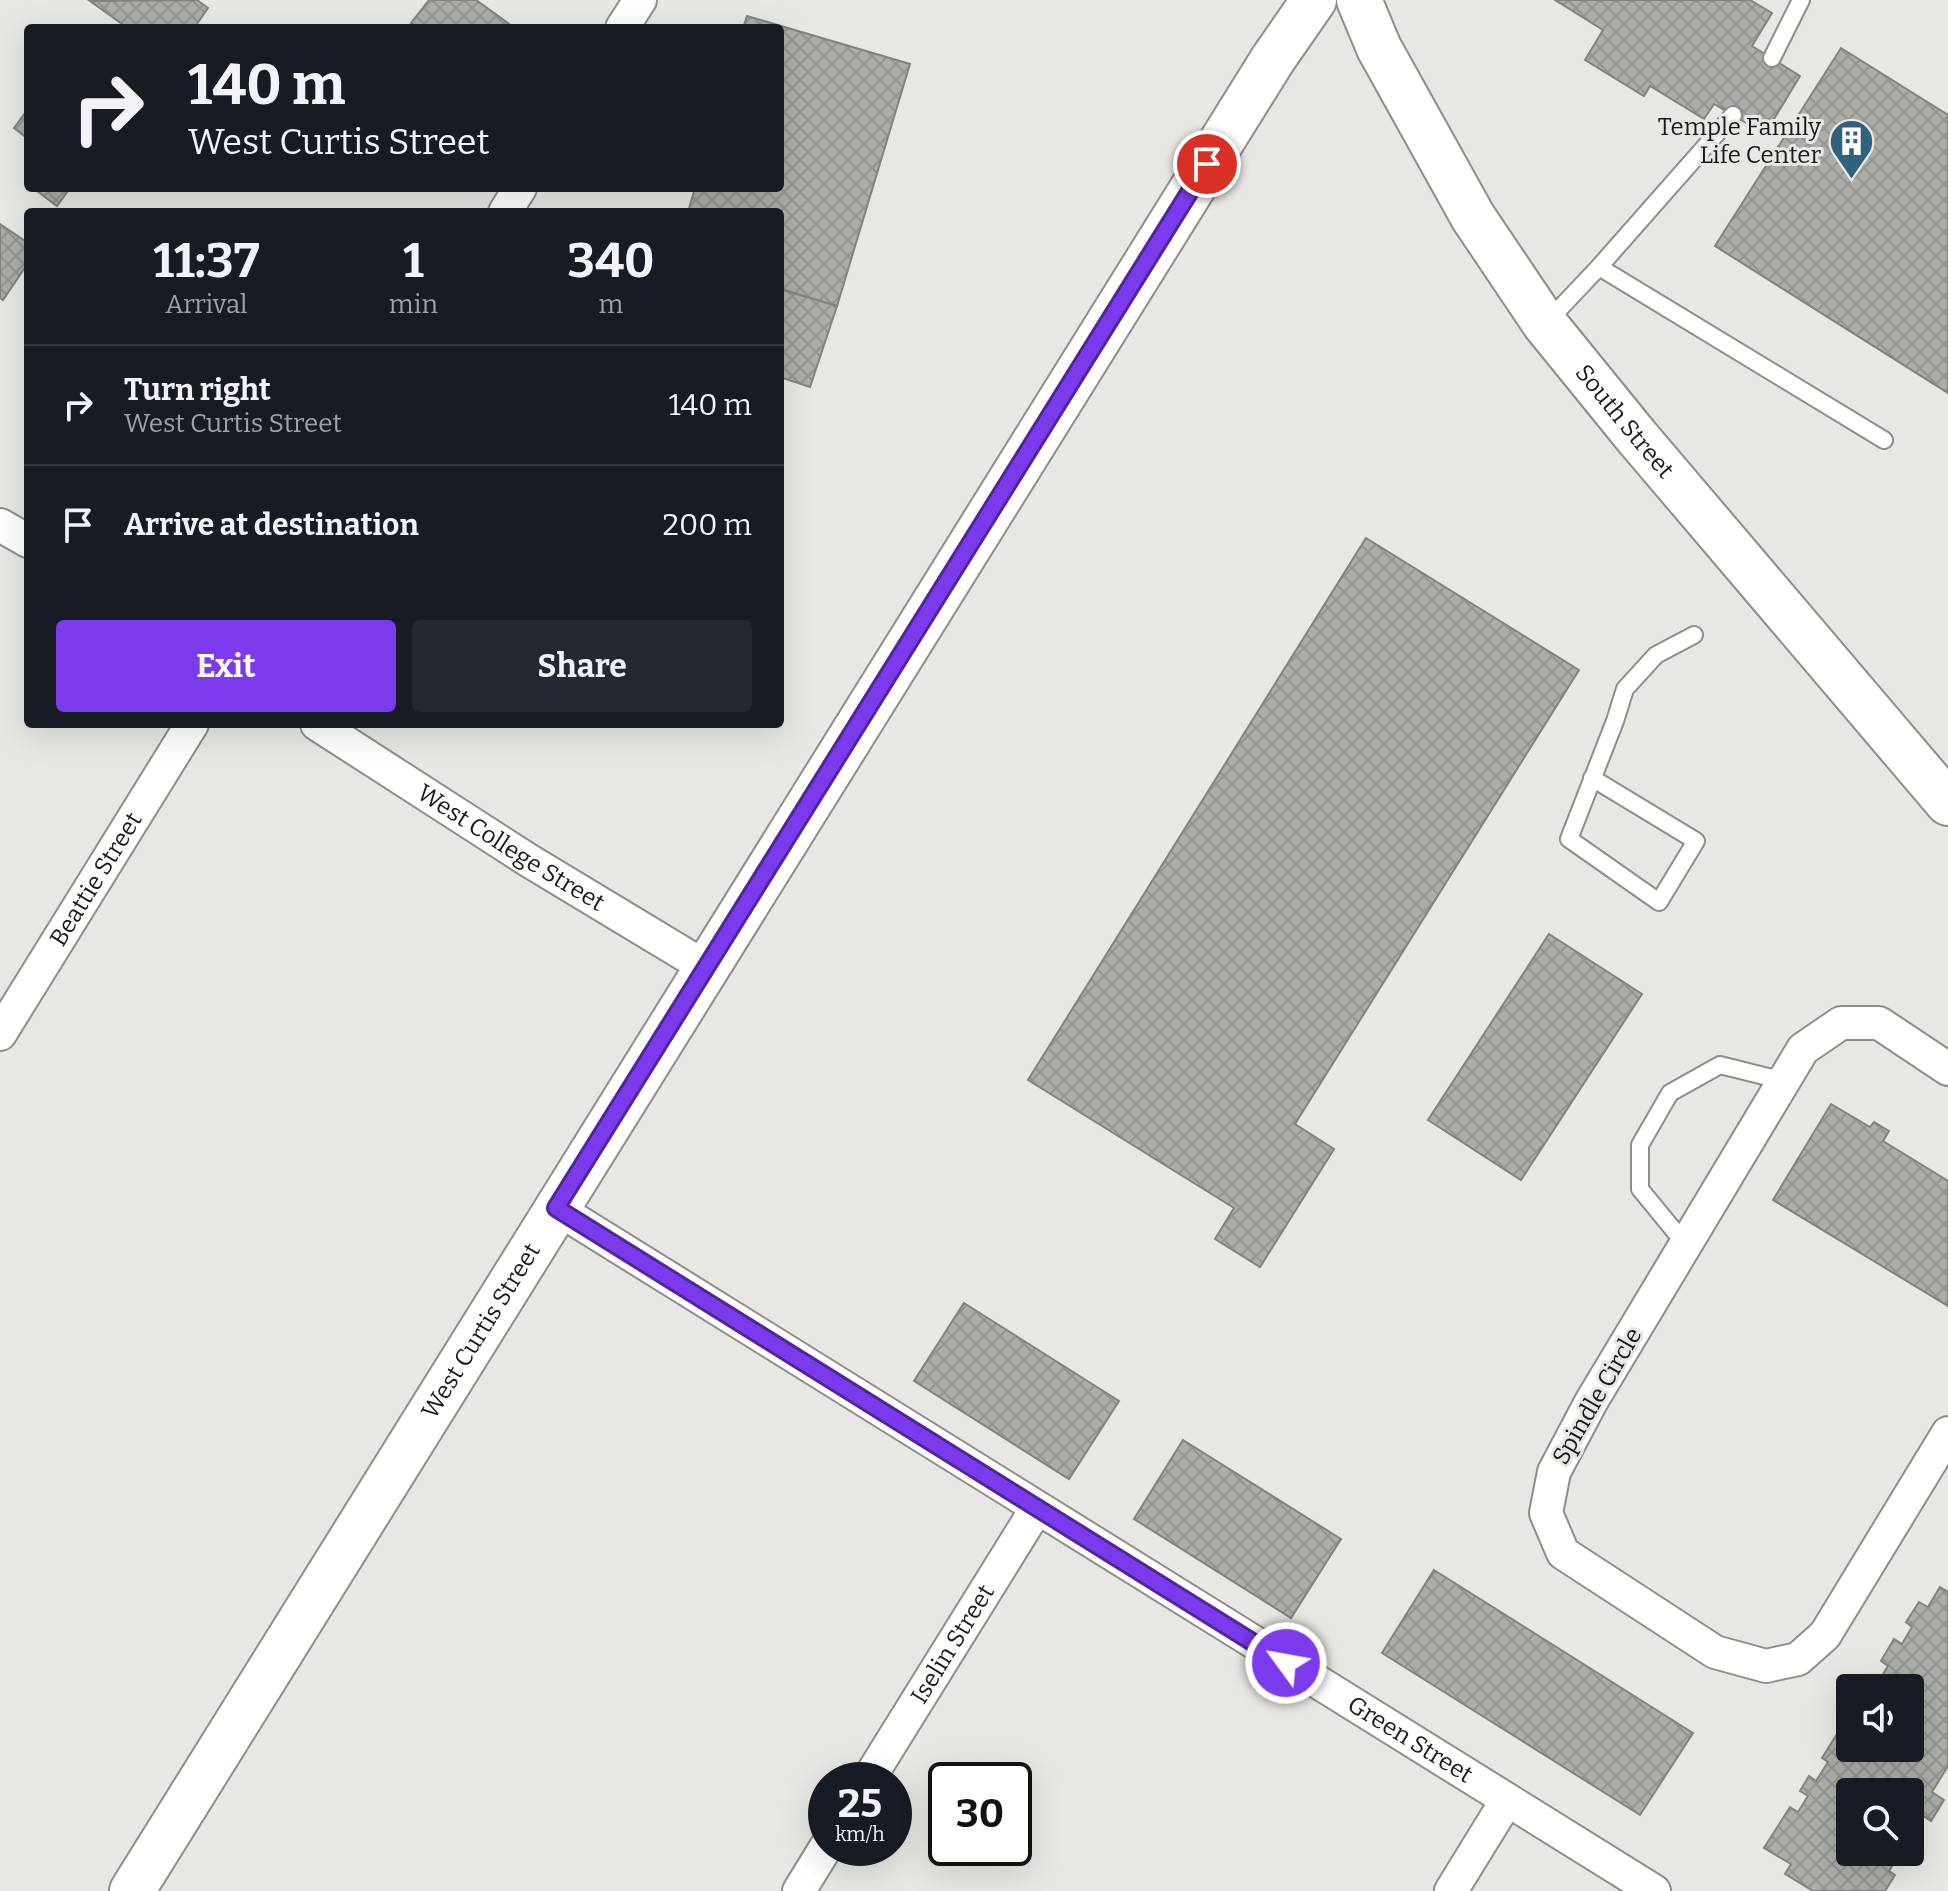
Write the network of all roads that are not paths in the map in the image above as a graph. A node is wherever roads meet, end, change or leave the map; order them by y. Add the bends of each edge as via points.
1 (640, 0) edge
2 (1314, 0) edge
3 (1359, 0) edge
4 (1801, 0) edge
5 (625, 24) edge
6 (1772, 58) dead end
7 (1733, 115) dead end
8 (1599, 267) junction
9 (1545, 324) junction
10 (1884, 440) dead end
11 (0, 525) edge
12 (24, 539) edge
13 (1694, 635) dead end
14 (190, 728) edge
15 (323, 728) edge
16 (1592, 778) junction
17 (1948, 803) edge
18 (707, 968) junction
19 (0, 1034) edge
20 (1948, 1069) edge
21 (1784, 1081) junction
22 (556, 1208) junction
23 (1686, 1245) junction
24 (1948, 1433) edge
25 (1037, 1508) junction
26 (879, 1762) edge
27 (1507, 1800) junction
28 (814, 1866) edge
29 (132, 1891) edge
30 (799, 1891) edge
31 (1451, 1891) edge
32 (1654, 1891) edge

1 - 5 street
2 - 18 street, West Curtis Street via 1264,72
3 - 9 street, South Street via 1379,48 1473,217
4 - 6 lane
7 - 8 lane
8 - 9 lane
8 - 10 lane
9 - 17 street, South Street
11 - 12 street
13 - 16 lane via 1656,655 1625,689
14 - 19 street, Beattie Street
15 - 18 street, West College Street
16 - 16 lane via 1569,839 1659,902 1696,841
18 - 22 street, West Curtis Street
20 - 21 street, Spindle Circle via 1879,1023 1841,1023 1803,1049
21 - 23 street, Spindle Circle
21 - 23 lane via 1720,1065 1670,1093 1640,1145 1640,1189
22 - 25 street, Green Street
22 - 29 street, West Curtis Street
23 - 24 street, Spindle Circle via 1554,1472 1546,1513 1563,1553 1715,1652 1766,1666 1798,1659 1825,1635
25 - 26 street, Iselin Street
25 - 27 street, Green Street
27 - 31 street
27 - 32 street, Green Street
28 - 30 street

